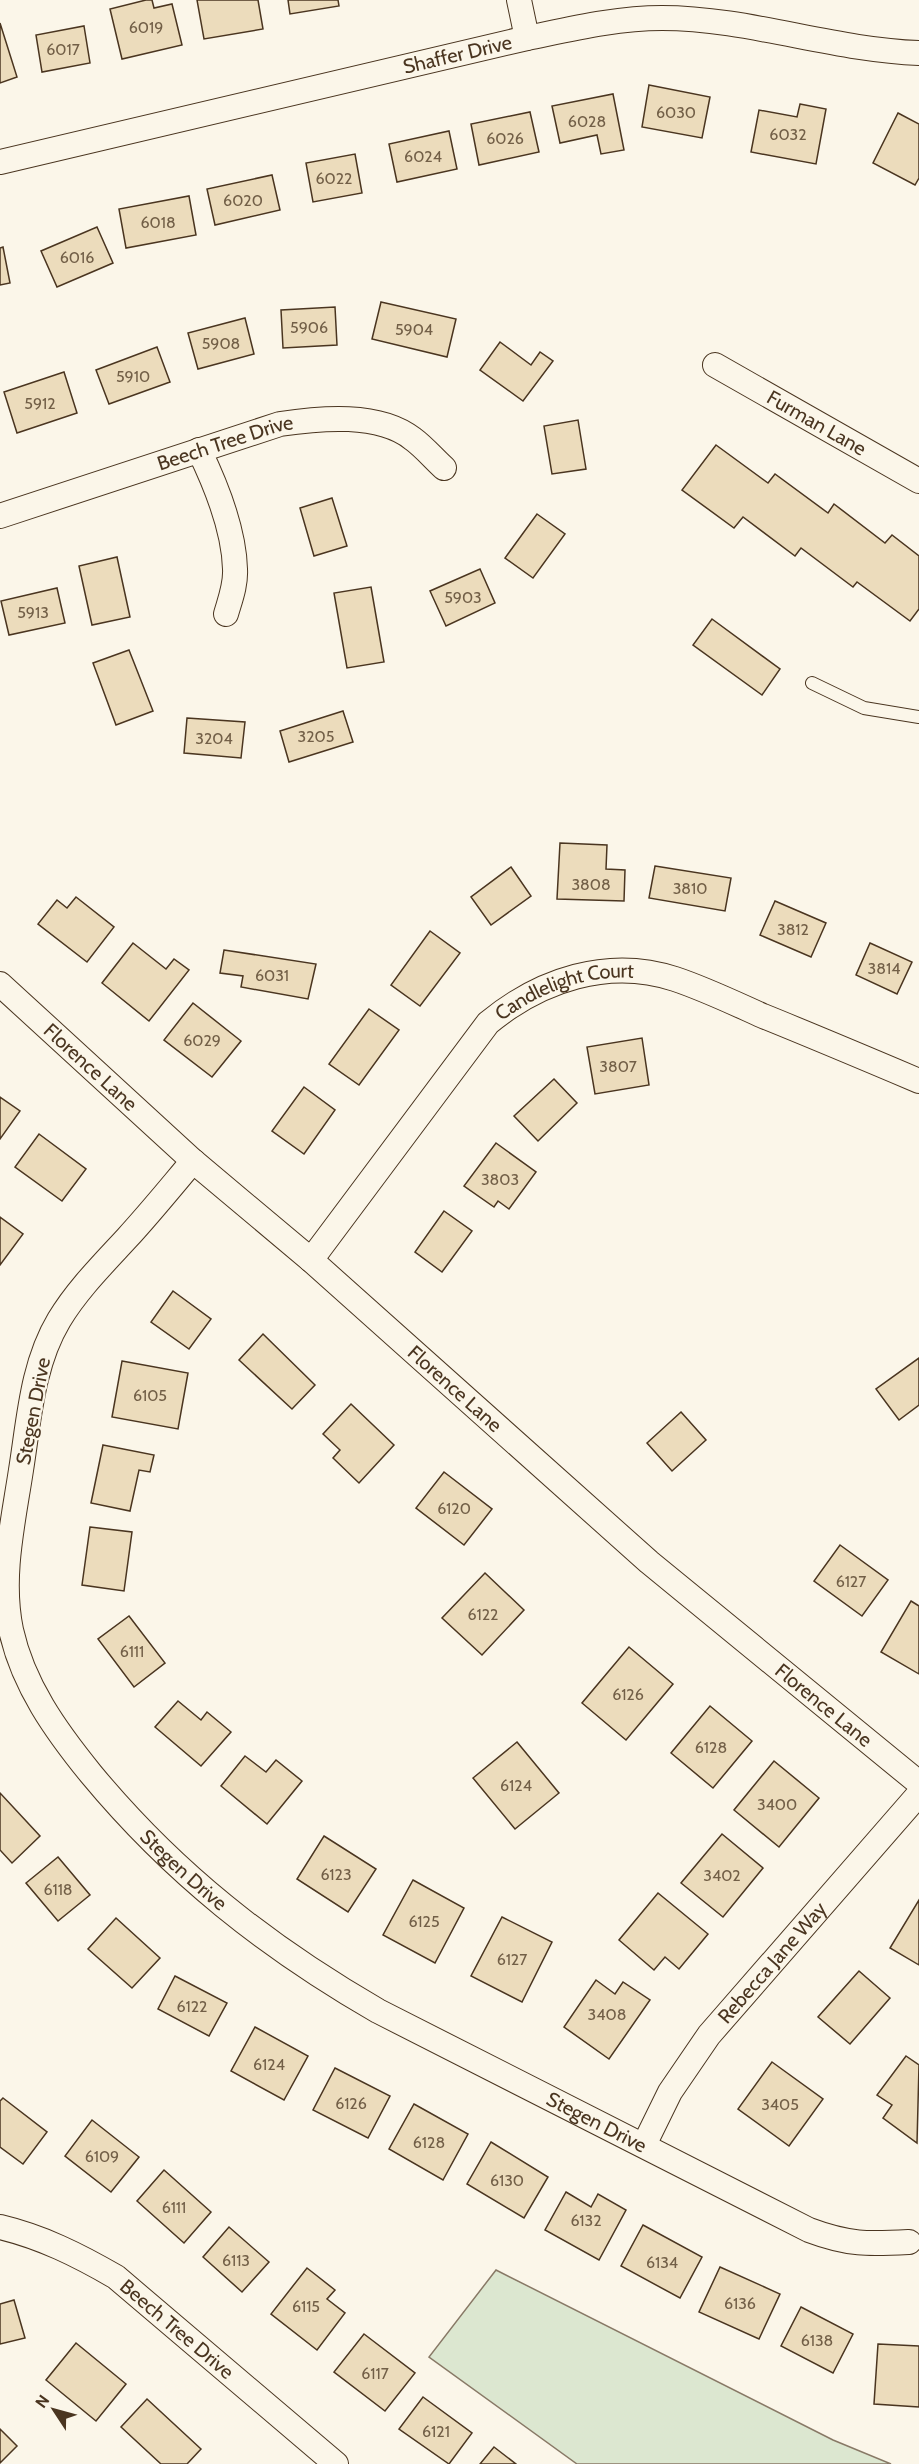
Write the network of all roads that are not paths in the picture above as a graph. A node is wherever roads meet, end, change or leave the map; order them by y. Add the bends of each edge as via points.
1 (519, 0) edge
2 (527, 38) junction
3 (919, 53) edge
4 (0, 162) edge
5 (715, 365) dead end
6 (199, 450) junction
7 (444, 468) dead end
8 (919, 481) edge
9 (0, 516) edge
10 (226, 614) dead end
11 (812, 683) dead end
12 (919, 717) edge
13 (0, 984) edge
14 (919, 1081) edge
15 (193, 1161) junction
16 (311, 1260) junction
17 (919, 1784) edge
18 (919, 1794) edge
19 (644, 2145) junction
20 (0, 2227) edge
21 (909, 2242) dead end
22 (336, 2464) edge

1 - 2 street
2 - 3 street, Shaffer Drive via 614,21 663,18
2 - 4 street, Shaffer Drive
5 - 8 street, Furman Lane
6 - 7 street, Beech Tree Drive via 280,424 340,420 394,429 412,438
6 - 9 street, Beech Tree Drive
6 - 10 street via 232,542 234,587
11 - 12 lane via 864,708
13 - 15 street, Florence Lane
14 - 16 street, Candlelight Court via 675,979 616,970 574,976 536,990 488,1023
15 - 16 street, Florence Lane
15 - 19 street, Stegen Drive via 73,1299 57,1322 40,1365 9,1545 6,1587 21,1666 67,1745 149,1840 220,1905 323,1979 378,2012
16 - 17 street, Florence Lane via 649,1562
18 - 19 street, Rebecca Jane Way via 709,2035 669,2092
19 - 21 street, Stegen Drive via 809,2230 859,2244
20 - 22 street, Beech Tree Drive via 75,2253 116,2277

